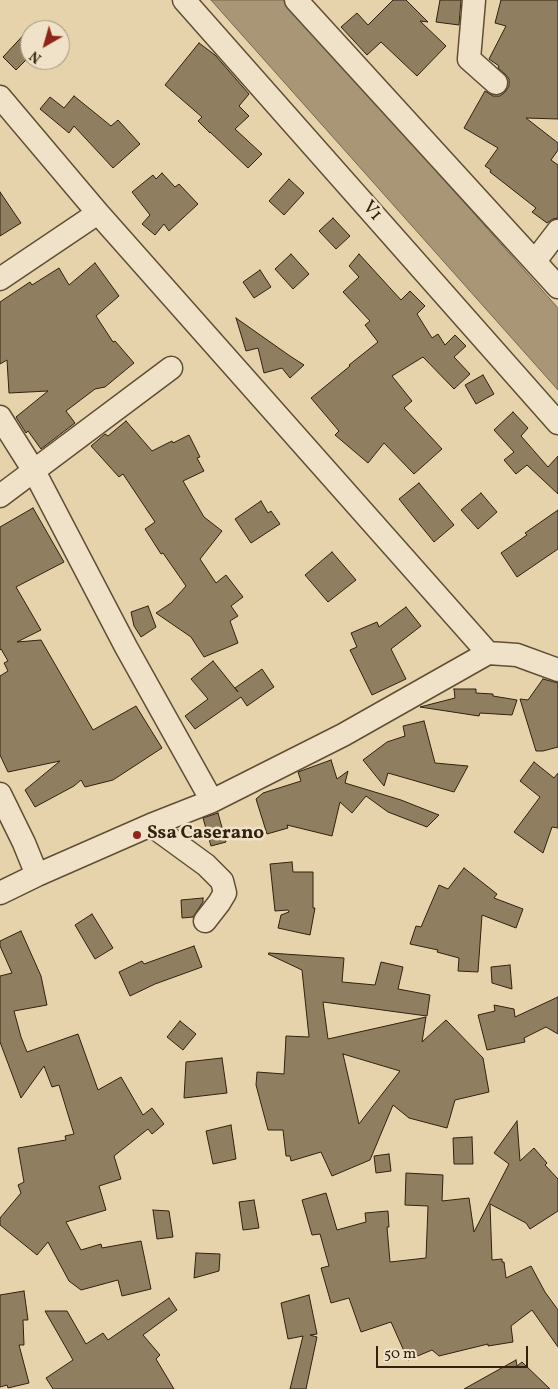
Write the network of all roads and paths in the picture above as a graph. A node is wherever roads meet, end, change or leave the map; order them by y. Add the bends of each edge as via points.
1 (184, 0) edge
2 (296, 0) edge
3 (474, 0) edge
4 (496, 83) dead end
5 (0, 97) edge
6 (98, 213) junction
7 (558, 231) edge
8 (536, 261) junction
9 (0, 279) edge
10 (558, 287) edge
11 (171, 368) dead end
12 (0, 417) edge
13 (558, 423) edge
14 (34, 471) junction
15 (0, 496) edge
16 (488, 652) junction
17 (558, 670) edge
18 (0, 794) edge
19 (212, 802) junction
20 (151, 825) junction
21 (36, 875) junction
22 (0, 893) edge
23 (205, 921) dead end

1 - 13 street, V1
2 - 8 street
3 - 4 street via 469,59
5 - 6 street
6 - 9 street
6 - 16 street
7 - 8 street
8 - 10 street
11 - 14 street
12 - 14 street
14 - 15 street
14 - 19 street
16 - 17 street via 517,655
16 - 19 street via 343,735
18 - 21 street
19 - 20 street
20 - 21 street
20 - 23 street via 206,865 222,881 225,893
21 - 22 street

